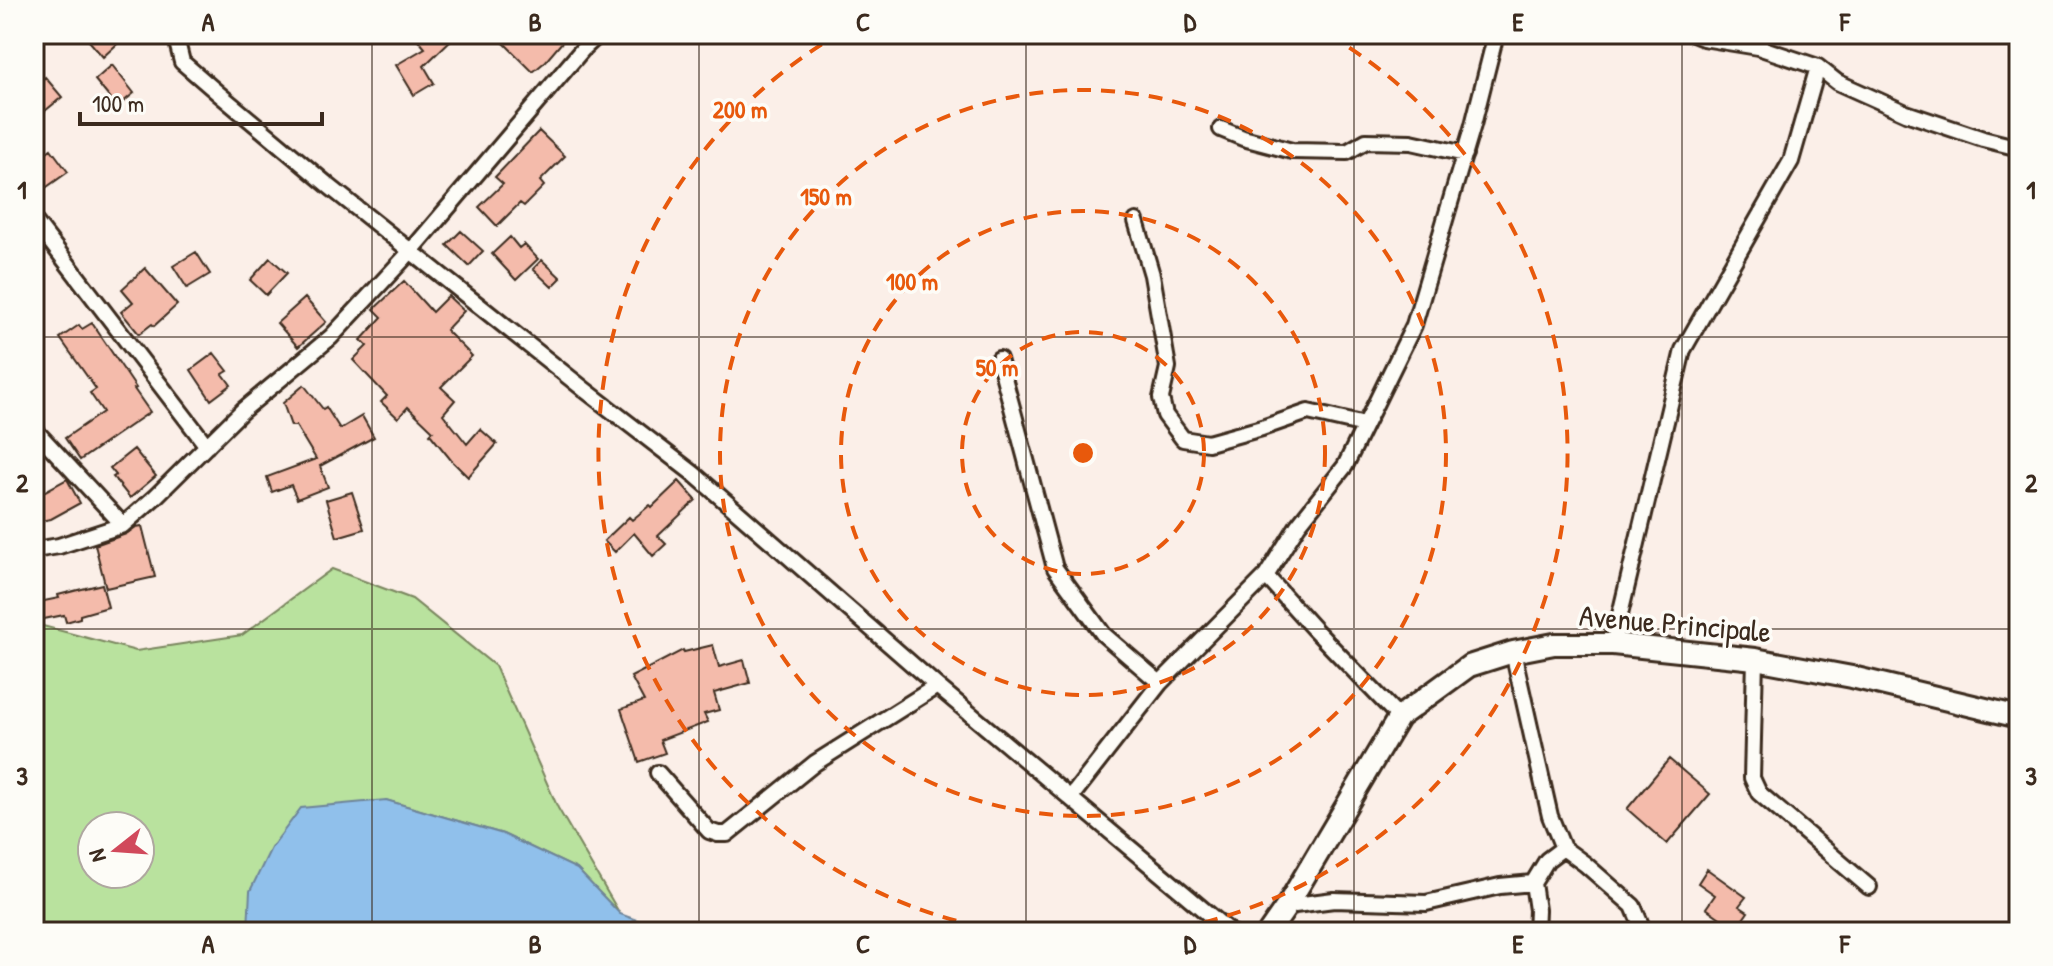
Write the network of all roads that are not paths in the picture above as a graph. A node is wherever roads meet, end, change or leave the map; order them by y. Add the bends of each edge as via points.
1 (175, 34) edge
2 (599, 34) edge
3 (1496, 34) edge
4 (1693, 34) edge
5 (1761, 41) edge
6 (1818, 67) junction
7 (1221, 129) dead end
8 (2019, 148) edge
9 (1465, 154) junction
10 (34, 220) edge
11 (1136, 221) dead end
12 (411, 251) junction
13 (999, 359) dead end
14 (1365, 425) junction
15 (34, 429) edge
16 (207, 446) junction
17 (123, 525) junction
18 (34, 550) edge
19 (1266, 576) junction
20 (1613, 644) junction
21 (1513, 652) junction
22 (1755, 659) junction
23 (1160, 683) junction
24 (937, 686) junction
25 (1399, 717) junction
26 (2019, 717) edge
27 (658, 773) dead end
28 (1071, 797) junction
29 (1563, 848) junction
30 (1533, 883) junction
31 (1869, 887) dead end
32 (1287, 906) junction
33 (1230, 932) edge
34 (1269, 932) edge
35 (1536, 932) edge
36 (1644, 932) edge

1 - 12 street via 182,62
2 - 12 street
3 - 9 street
4 - 5 street
5 - 6 street
6 - 8 street via 1837,82 1906,113
6 - 20 street via 1791,161 1683,350
7 - 9 street via 1292,151 1347,152 1366,141 1411,142
9 - 14 street via 1414,325
10 - 16 street
11 - 14 street via 1152,275 1168,367 1161,398 1165,415 1183,439 1208,443 1308,412
12 - 16 street via 331,337
12 - 24 street via 694,474
13 - 23 street via 1055,568 1103,634
14 - 19 street via 1345,466
15 - 17 street
16 - 17 street
17 - 18 street
19 - 23 street
19 - 25 street
20 - 21 street, Avenue Principale via 1554,644
20 - 22 street, Avenue Principale
21 - 25 street, Avenue Principale via 1469,666
21 - 29 street via 1550,816
22 - 26 street, Avenue Principale
22 - 31 street via 1752,778 1759,793
23 - 28 street
24 - 27 street via 815,763 727,834 709,831
24 - 28 street
25 - 32 street, Avenue Principale
28 - 33 street
29 - 30 street via 1547,860
29 - 36 street via 1633,906
30 - 32 street via 1426,903 1334,900
30 - 35 street
32 - 34 street, Avenue Principale

